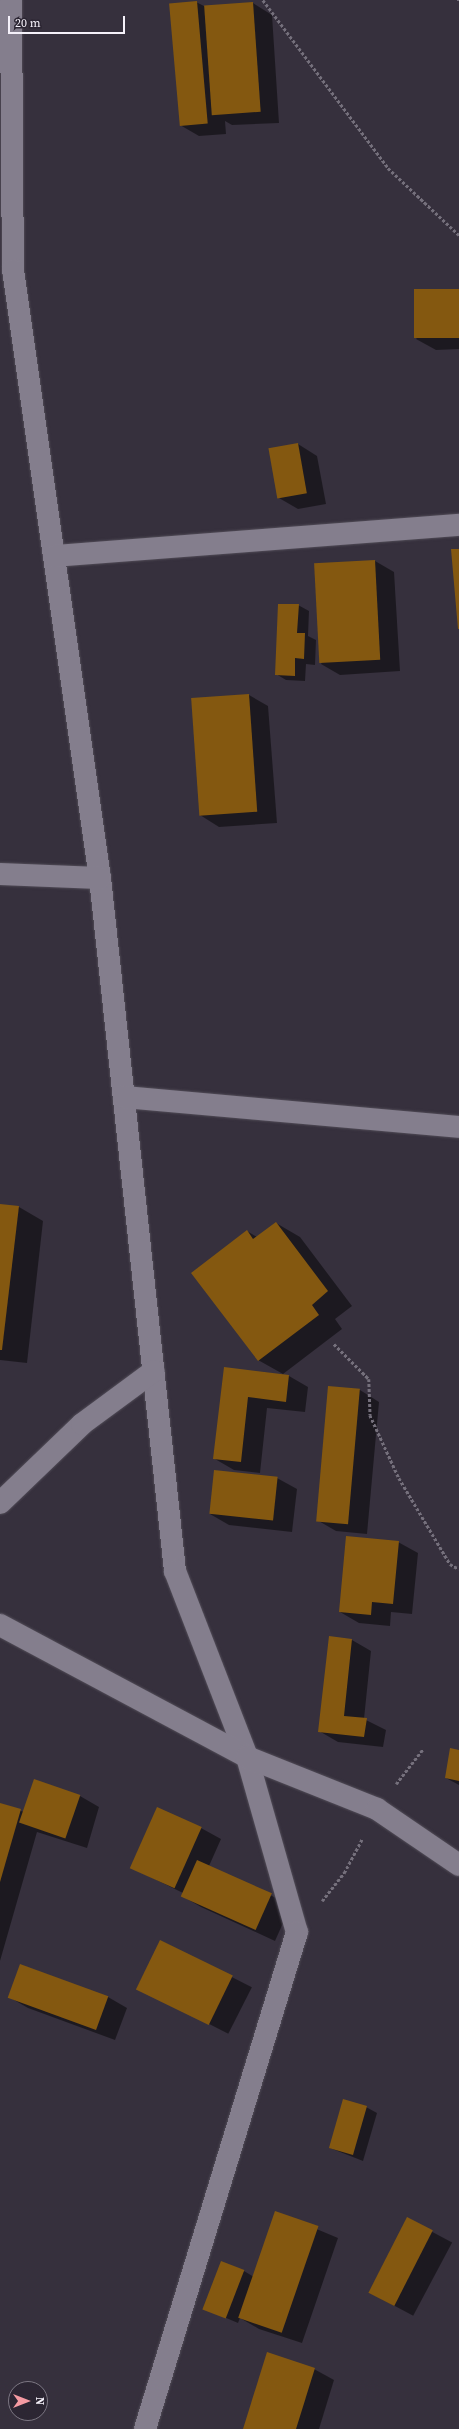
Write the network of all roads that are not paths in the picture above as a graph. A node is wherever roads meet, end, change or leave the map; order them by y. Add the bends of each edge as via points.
1 (11, 0) edge
2 (459, 525) edge
3 (54, 556) junction
4 (0, 874) edge
5 (100, 878) junction
6 (124, 1097) junction
7 (459, 1127) edge
8 (154, 1371) junction
9 (0, 1503) edge
10 (0, 1625) edge
11 (247, 1757) junction
12 (459, 1865) edge
13 (145, 2429) edge

1 - 3 street via 13,270
2 - 3 street
3 - 5 street
4 - 5 street
5 - 6 street
6 - 7 street
6 - 8 street
8 - 9 street via 82,1424
8 - 11 street via 175,1571
10 - 11 street
11 - 12 street via 377,1808
11 - 13 street via 297,1932

